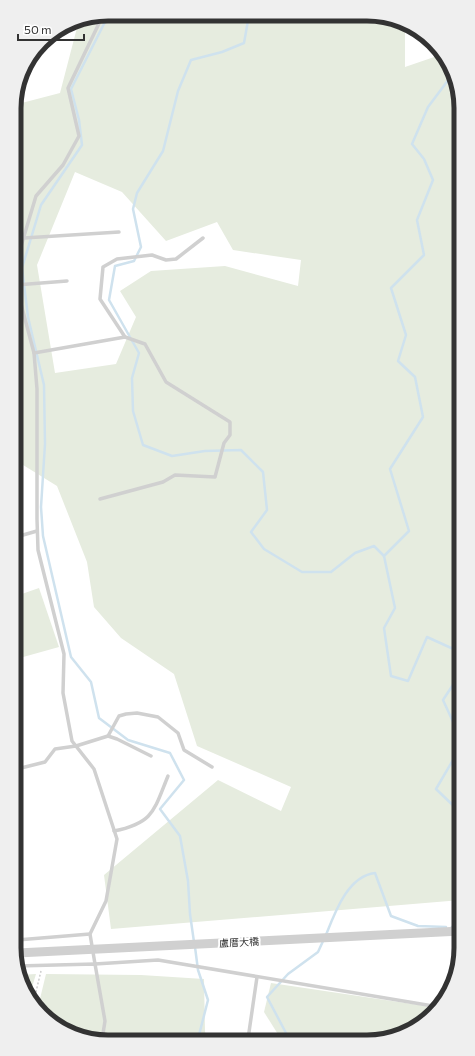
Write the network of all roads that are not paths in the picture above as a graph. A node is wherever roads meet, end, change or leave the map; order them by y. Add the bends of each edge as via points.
1 (100, 21) edge
2 (119, 232) dead end
3 (25, 238) junction
4 (203, 238) dead end
5 (21, 249) edge
6 (68, 281) dead end
7 (21, 285) edge
8 (21, 298) edge
9 (126, 338) junction
10 (34, 353) junction
11 (100, 499) dead end
12 (37, 531) junction
13 (21, 536) edge
14 (109, 734) junction
15 (76, 746) junction
16 (151, 756) dead end
17 (212, 767) dead end
18 (21, 768) edge
19 (168, 776) dead end
20 (114, 831) junction
21 (454, 931) edge
22 (90, 934) junction
23 (21, 940) edge
24 (21, 953) edge
25 (95, 964) junction
26 (23, 966) edge
27 (257, 977) junction
28 (432, 1006) edge
29 (103, 1035) edge
30 (249, 1035) edge

1 - 3 lane via 68,88 79,136 63,165 36,196
2 - 3 lane
3 - 5 lane
4 - 9 lane via 176,259 141,256 117,259 103,267 100,299
6 - 7 lane
8 - 10 lane
9 - 10 lane
9 - 11 lane via 145,344 166,382 230,422 230,435 223,447 215,477 175,475 163,482
10 - 12 lane via 37,389
12 - 13 lane
12 - 15 lane via 38,550 64,654 63,693 72,741
14 - 15 lane
14 - 16 lane
14 - 17 lane via 119,716 138,713 158,717 178,734 184,750
15 - 18 lane via 55,749 45,762
15 - 20 lane via 94,769
19 - 20 lane via 153,812 134,827
20 - 22 lane via 117,839 106,901
21 - 24 street, 盧厝大橋, bridge
22 - 23 lane
22 - 25 lane
25 - 26 lane
25 - 27 lane via 158,960
25 - 29 lane via 105,1020
27 - 28 lane
27 - 30 lane

